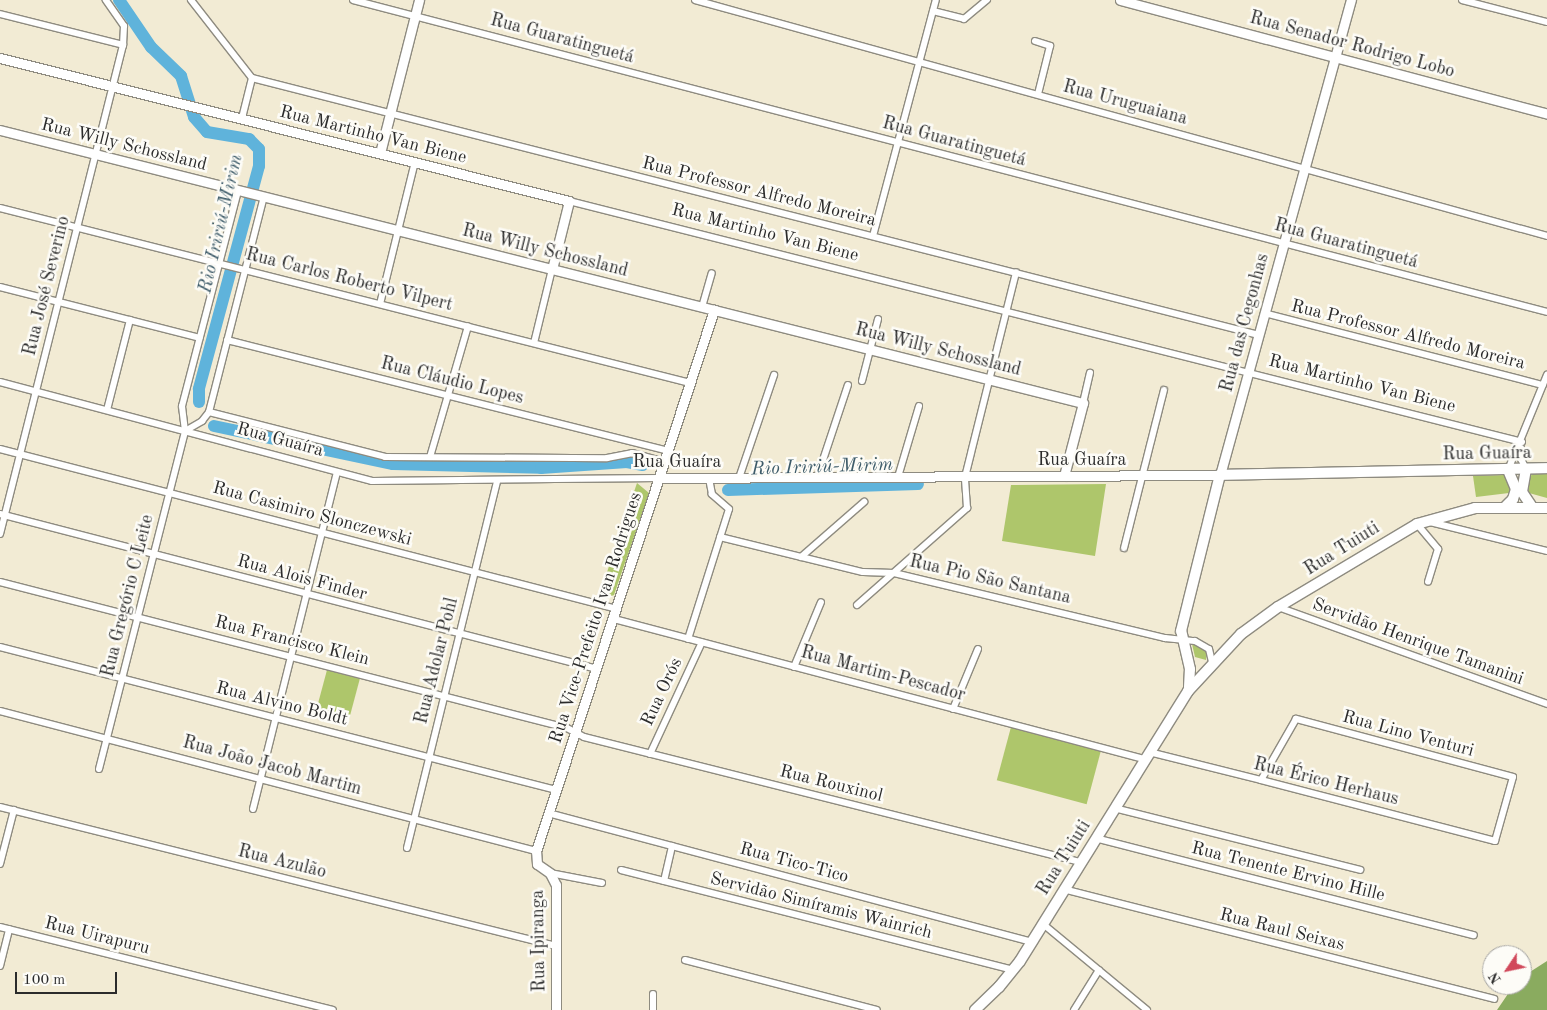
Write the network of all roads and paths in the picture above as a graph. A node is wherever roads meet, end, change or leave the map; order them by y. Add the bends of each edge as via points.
1 (106, 0) edge
2 (191, 0) edge
3 (353, 0) edge
4 (418, 0) edge
5 (695, 0) edge
6 (936, 0) edge
7 (987, 0) edge
8 (1120, 0) edge
9 (1351, 0) edge
10 (1462, 0) edge
11 (933, 11) junction
12 (0, 14) edge
13 (414, 16) junction
14 (1547, 22) edge
15 (1035, 41) dead end
16 (123, 45) junction
17 (0, 58) edge
18 (1335, 58) junction
19 (920, 62) junction
20 (252, 78) junction
21 (113, 86) junction
22 (1038, 94) junction
23 (390, 113) junction
24 (1547, 114) edge
25 (242, 118) junction
26 (0, 130) edge
27 (898, 142) junction
28 (380, 153) junction
29 (96, 154) junction
30 (415, 162) junction
31 (1304, 167) junction
32 (241, 191) junction
33 (260, 196) junction
34 (569, 201) junction
35 (0, 208) edge
36 (77, 228) junction
37 (398, 231) junction
38 (873, 236) junction
39 (1547, 236) edge
40 (1284, 243) junction
41 (222, 264) junction
42 (245, 269) junction
43 (552, 269) junction
44 (1016, 272) junction
45 (712, 273) dead end
46 (0, 287) edge
47 (58, 302) junction
48 (380, 304) junction
49 (702, 307) junction
50 (714, 310) junction
51 (1006, 311) junction
52 (1547, 312) edge
53 (1264, 314) junction
54 (878, 319) dead end
55 (130, 320) junction
56 (468, 326) junction
57 (1259, 335) junction
58 (200, 338) junction
59 (227, 340) junction
60 (534, 343) junction
61 (870, 349) junction
62 (1248, 372) junction
63 (1090, 373) dead end
64 (774, 375) dead end
65 (1547, 375) edge
66 (989, 379) junction
67 (862, 381) dead end
68 (0, 382) edge
69 (690, 383) junction
70 (848, 385) dead end
71 (1543, 385) junction
72 (1164, 390) dead end
73 (36, 391) junction
74 (448, 396) junction
75 (1083, 403) junction
76 (919, 406) dead end
77 (106, 410) junction
78 (209, 412) junction
79 (186, 431) junction
80 (1522, 442) junction
81 (0, 448) edge
82 (668, 451) junction
83 (20, 454) junction
84 (430, 458) junction
85 (665, 462) junction
86 (1547, 468) edge
87 (1526, 469) junction
88 (1508, 470) junction
89 (337, 472) junction
90 (1220, 475) junction
91 (1064, 476) junction
92 (1142, 476) junction
93 (898, 477) junction
94 (964, 477) junction
95 (660, 478) junction
96 (709, 478) junction
97 (739, 478) junction
98 (817, 478) junction
99 (497, 481) junction
100 (170, 493) junction
101 (864, 502) dead end
102 (1506, 506) junction
103 (1532, 507) junction
104 (1547, 508) edge
105 (2, 515) edge
106 (1421, 522) junction
107 (322, 533) junction
108 (0, 534) edge
109 (720, 537) junction
110 (1124, 548) dead end
111 (1547, 551) edge
112 (154, 554) junction
113 (801, 556) junction
114 (475, 572) junction
115 (894, 573) junction
116 (0, 582) edge
117 (1428, 582) dead end
118 (306, 594) junction
119 (821, 602) dead end
120 (857, 605) dead end
121 (1278, 607) junction
122 (617, 609) junction
123 (138, 617) junction
124 (614, 619) junction
125 (459, 634) junction
126 (688, 639) junction
127 (1181, 639) junction
128 (702, 642) junction
129 (0, 647) edge
130 (978, 648) dead end
131 (291, 656) junction
132 (1186, 656) junction
133 (1212, 662) junction
134 (794, 667) junction
135 (597, 669) junction
136 (122, 678) junction
137 (1188, 691) junction
138 (444, 696) junction
139 (1547, 704) edge
140 (953, 709) junction
141 (0, 711) edge
142 (276, 718) junction
143 (576, 732) junction
144 (106, 739) junction
145 (650, 754) junction
146 (1147, 755) junction
147 (429, 757) junction
148 (99, 769) dead end
149 (261, 779) junction
150 (1261, 780) junction
151 (556, 790) junction
152 (0, 807) edge
153 (1114, 808) junction
154 (253, 809) dead end
155 (14, 810) junction
156 (548, 813) junction
157 (414, 819) junction
158 (1095, 838) junction
159 (1495, 841) joint
160 (672, 846) junction
161 (407, 848) dead end
162 (536, 851) junction
163 (1080, 862) junction
164 (0, 864) edge
165 (621, 870) dead end
166 (1360, 870) dead end
167 (550, 873) junction
168 (664, 881) junction
169 (602, 882) dead end
170 (1063, 889) junction
171 (1043, 924) junction
172 (0, 927) edge
173 (9, 929) junction
174 (1474, 935) dead end
175 (1032, 942) junction
176 (556, 946) junction
177 (685, 960) dead end
178 (0, 966) edge
179 (1014, 970) junction
180 (1099, 970) junction
181 (653, 994) dead end
182 (1494, 999) dead end
183 (333, 1010) edge
184 (556, 1010) edge
185 (653, 1010) edge
186 (878, 1010) edge
187 (975, 1010) edge
188 (1074, 1010) edge
189 (1147, 1010) edge

1 - 16 street, Rua José Severino via 124,26
2 - 20 street
3 - 13 street, Rua Guaratinguetá
4 - 13 street
5 - 19 street, Rua Uruguaiana
6 - 11 street
7 - 11 street via 964,19
8 - 18 street, Rua Senador Rodrigo Lobo
9 - 18 street, Rua das Cegonhas
10 - 14 street
11 - 19 street
12 - 16 street
13 - 23 street
13 - 27 street, Rua Guaratinguetá
15 - 22 street via 1050,46
16 - 21 street, Rua José Severino
17 - 21 street, Rua Martinho Van Biene
18 - 24 street, Rua Senador Rodrigo Lobo
18 - 31 street, Rua das Cegonhas
19 - 22 street, Rua Uruguaiana
19 - 27 street
20 - 23 street, Rua Professor Alfredo Moreira
20 - 25 street
21 - 25 street, Rua Martinho Van Biene
21 - 29 street, Rua José Severino
22 - 31 street, Rua Uruguaiana
23 - 28 street
23 - 38 street, Rua Professor Alfredo Moreira
25 - 28 street, Rua Martinho Van Biene
26 - 29 street, Rua Willy Schossland
27 - 38 street
27 - 40 street, Rua Guaratinguetá
28 - 30 street, Rua Martinho Van Biene
29 - 32 street, Rua Willy Schossland
29 - 36 street, Rua José Severino
30 - 34 street, Rua Martinho Van Biene
30 - 37 street
31 - 39 street, Rua Uruguaiana
31 - 40 street, Rua das Cegonhas
32 - 33 street, Rua Willy Schossland
32 - 41 street, Rua Gregório C Leite
33 - 37 street, Rua Willy Schossland
33 - 42 street
34 - 43 street
34 - 51 street, Rua Martinho Van Biene
35 - 36 street, Rua Carlos Roberto Vilpert
36 - 41 street, Rua Carlos Roberto Vilpert
36 - 47 street, Rua José Severino
37 - 43 street, Rua Willy Schossland
37 - 48 street
38 - 44 street, Rua Professor Alfredo Moreira
40 - 52 street, Rua Guaratinguetá
40 - 53 street, Rua das Cegonhas
41 - 42 street, Rua Carlos Roberto Vilpert
41 - 58 street, Rua Gregório C Leite
42 - 48 street, Rua Carlos Roberto Vilpert
42 - 59 street
43 - 49 street, Rua Willy Schossland
43 - 60 street
44 - 51 street
44 - 57 street, Rua Professor Alfredo Moreira
45 - 49 street
46 - 47 street
47 - 55 street
47 - 73 street, Rua José Severino
48 - 56 street, Rua Carlos Roberto Vilpert
49 - 50 street, Rua Willy Schossland
50 - 61 street, Rua Willy Schossland
50 - 69 street, Rua Vice-Prefeito Ivan Rodrigues
51 - 62 street, Rua Martinho Van Biene
51 - 66 street
53 - 57 street, Rua das Cegonhas
53 - 71 street, Rua Professor Alfredo Moreira
54 - 61 street
55 - 58 street
55 - 77 street
56 - 60 street, Rua Carlos Roberto Vilpert
56 - 74 street
57 - 62 street, Rua das Cegonhas
58 - 79 street, Rua Gregório C Leite via 182,406
59 - 74 street, Rua Cláudio Lopes
59 - 78 street
60 - 69 street, Rua Carlos Roberto Vilpert
61 - 66 street, Rua Willy Schossland
61 - 67 street
62 - 80 street, Rua Martinho Van Biene
62 - 90 street, Rua das Cegonhas
63 - 75 street
64 - 97 street
65 - 71 street
66 - 75 street, Rua Willy Schossland
66 - 94 street
68 - 73 street, Rua Guaíra
69 - 82 street, Rua Vice-Prefeito Ivan Rodrigues
70 - 98 street
71 - 80 street
72 - 92 street
73 - 77 street, Rua Guaíra
73 - 83 street, Rua José Severino
74 - 82 street, Rua Cláudio Lopes
74 - 84 street
75 - 91 street
76 - 93 street
77 - 79 street, Rua Guaíra
78 - 79 street
78 - 84 street via 385,457
79 - 89 street, Rua Guaíra
79 - 100 street, Rua Gregório C Leite
80 - 87 street via 1520,455
80 - 88 street
81 - 83 street, Rua Casimiro Slonczewski
82 - 85 street, Rua Vice-Prefeito Ivan Rodrigues
83 - 100 street, Rua Casimiro Slonczewski
83 - 105 street, Rua José Severino
84 - 85 street via 607,458 632,453
85 - 95 street, Rua Vice-Prefeito Ivan Rodrigues
86 - 87 main road, Rua Guaíra
87 - 88 main road, Rua Guaíra
87 - 103 main road via 1522,492
88 - 90 main road, Rua Guaíra
88 - 102 main road via 1516,489
89 - 99 street, Rua Guaíra via 384,482
89 - 107 street
90 - 92 street, Rua Guaíra
90 - 127 main road, Rua das Cegonhas
91 - 92 street, Rua Guaíra
91 - 94 street, Rua Guaíra
92 - 110 street
93 - 94 street, Rua Guaíra
93 - 98 street, Rua Guaíra
94 - 115 street via 968,503 964,513
95 - 96 street, Rua Guaíra
95 - 99 street, Rua Guaíra
95 - 122 street, Rua Vice-Prefeito Ivan Rodrigues
96 - 97 street, Rua Guaíra
96 - 109 street via 712,494 729,509
97 - 98 street, Rua Guaíra
99 - 114 street, Rua Adolar Pohl
100 - 107 street, Rua Casimiro Slonczewski
100 - 112 street, Rua Gregório C Leite
101 - 113 street
102 - 103 main road, Rua Tuiuti
102 - 106 main road, Rua Tuiuti via 1465,510
103 - 104 main road, Rua Tuiuti
105 - 108 street, Rua José Severino
105 - 112 street, Rua Alois Finder
106 - 111 street
106 - 117 street via 1438,548
106 - 121 main road, Rua Tuiuti
107 - 114 street, Rua Casimiro Slonczewski
107 - 118 street
109 - 113 street, Rua Pio São Santana
109 - 126 street
112 - 118 street, Rua Alois Finder
112 - 123 street, Rua Gregório C Leite
113 - 115 street, Rua Pio São Santana via 872,574
114 - 122 street, Rua Casimiro Slonczewski
114 - 125 street, Rua Adolar Pohl
115 - 120 street
115 - 127 street, Rua Pio São Santana
116 - 123 street, Rua Francisco Klein
118 - 125 street, Rua Alois Finder
118 - 131 street
119 - 134 street
121 - 133 main road, Rua Tuiuti via 1241,634
121 - 139 street, Servidão Henrique Tamanini
122 - 124 street, Rua Vice-Prefeito Ivan Rodrigues
123 - 131 street, Rua Francisco Klein
123 - 136 street, Rua Gregório C Leite
124 - 126 street, Rua Martim-Pescador
124 - 135 street, Rua Vice-Prefeito Ivan Rodrigues
125 - 135 street, Rua Alois Finder
125 - 138 street, Rua Adolar Pohl
126 - 128 street, Rua Martim-Pescador
127 - 132 main road, Rua das Cegonhas
127 - 133 street, Rua Pio São Santana via 1205,645 1211,652
128 - 134 street, Rua Martim-Pescador
128 - 145 street, Rua Orós
129 - 136 street, Rua Alvino Boldt
130 - 140 street
131 - 138 street, Rua Francisco Klein
131 - 142 street
132 - 133 main road via 1199,664
132 - 137 main road, Rua Tuiuti via 1190,669
133 - 137 main road, Rua Tuiuti
134 - 140 street, Rua Martim-Pescador
135 - 143 street, Rua Vice-Prefeito Ivan Rodrigues
136 - 142 street, Rua Alvino Boldt
136 - 144 street, Rua Gregório C Leite
137 - 146 main road, Rua Tuiuti
138 - 143 street, Rua Francisco Klein
138 - 147 street, Rua Adolar Pohl
140 - 146 street, Rua Martim-Pescador
141 - 144 street, Rua João Jacob Martim
142 - 147 street, Rua Alvino Boldt
142 - 149 street
143 - 145 street, Rua Rouxinol via 584,737
143 - 151 street, Rua Vice-Prefeito Ivan Rodrigues
144 - 148 street, Rua Gregório C Leite
144 - 149 street, Rua João Jacob Martim
145 - 163 street, Rua Rouxinol
146 - 150 street, Rua Érico Herhaus
146 - 153 main road, Rua Tuiuti
147 - 151 street, Rua Alvino Boldt
147 - 157 street, Rua Adolar Pohl
149 - 154 street
149 - 157 street, Rua João Jacob Martim
150 - 159 street, Rua Érico Herhaus
150 - 159 street, Rua Lino Venturi via 1296,719 1513,777
151 - 156 street, Rua Vice-Prefeito Ivan Rodrigues
152 - 155 street, Rua Azulão
153 - 158 main road, Rua Tuiuti
153 - 166 street
155 - 164 street
155 - 176 street, Rua Azulão
156 - 160 street, Rua Tico-Tico
156 - 162 street, Rua Vice-Prefeito Ivan Rodrigues
157 - 161 street, Rua Adolar Pohl
157 - 162 street, Rua João Jacob Martim
158 - 163 main road, Rua Tuiuti
158 - 174 street, Rua Tenente Ervino Hille
160 - 168 street
160 - 175 street, Rua Tico-Tico
162 - 167 street, Rua Ipiranga via 537,864
163 - 170 main road, Rua Tuiuti
165 - 168 street, Servidão Simíramis Wainrich
167 - 169 street
167 - 176 street, Rua Ipiranga via 556,885
168 - 179 street, Servidão Simíramis Wainrich
170 - 171 main road, Rua Tuiuti
170 - 182 street, Rua Raul Seixas
171 - 175 main road, Rua Tuiuti
171 - 180 street
172 - 173 street, Rua Uirapuru
173 - 178 street
173 - 183 street, Rua Uirapuru
175 - 179 main road, Rua Tuiuti
176 - 184 street, Rua Ipiranga
177 - 186 street
179 - 187 main road, Rua Tuiuti
180 - 188 street
180 - 189 street
181 - 185 street

